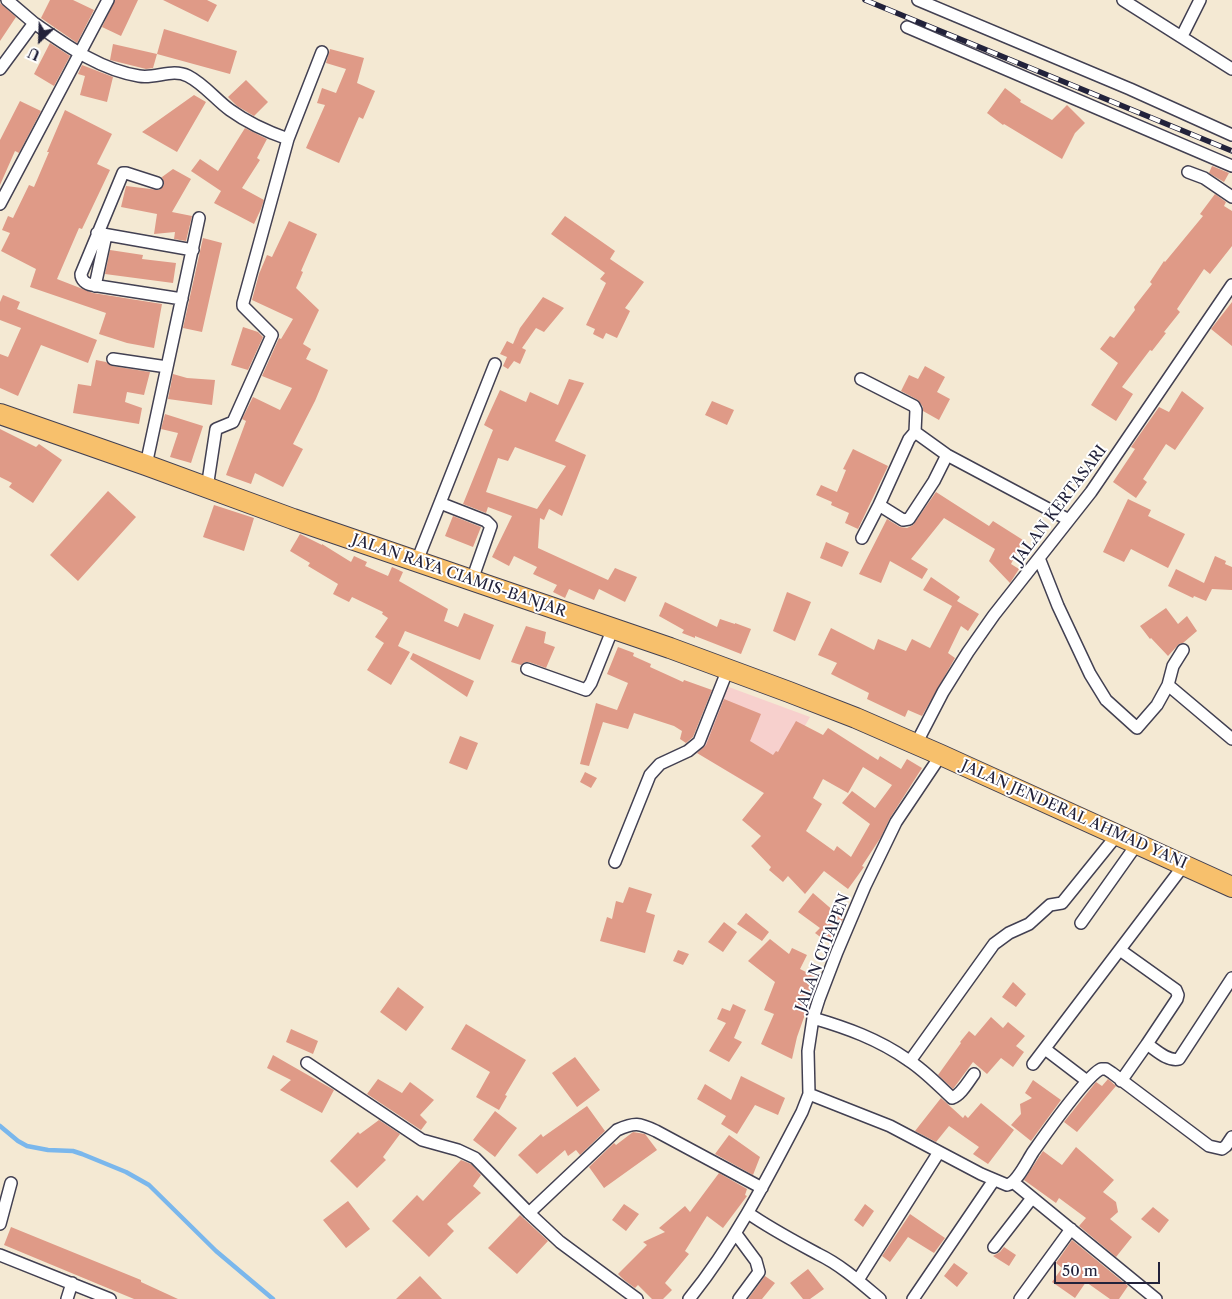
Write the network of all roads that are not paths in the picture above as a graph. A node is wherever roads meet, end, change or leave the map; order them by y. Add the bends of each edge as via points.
1 (7, 0) edge
2 (108, 0) edge
3 (918, 0) edge
4 (1123, 0) edge
5 (1200, 0) edge
6 (34, 23) junction
7 (907, 27) dead end
8 (1182, 36) junction
9 (322, 52) dead end
10 (80, 54) junction
11 (0, 69) edge
12 (1232, 69) edge
13 (1232, 135) edge
14 (288, 139) junction
15 (1232, 166) edge
16 (1188, 172) dead end
17 (158, 183) dead end
18 (1232, 197) edge
19 (0, 204) edge
20 (200, 218) dead end
21 (101, 234) junction
22 (193, 250) junction
23 (1232, 285) edge
24 (95, 286) junction
25 (182, 299) junction
26 (113, 359) dead end
27 (495, 364) dead end
28 (168, 367) junction
29 (861, 379) dead end
30 (0, 414) edge
31 (915, 432) junction
32 (947, 456) junction
33 (146, 465) junction
34 (208, 488) junction
35 (440, 503) junction
36 (879, 505) junction
37 (1069, 520) junction
38 (862, 538) dead end
39 (1039, 558) junction
40 (417, 561) junction
41 (472, 580) junction
42 (613, 628) junction
43 (1183, 650) dead end
44 (527, 669) dead end
45 (728, 669) junction
46 (1168, 685) junction
47 (1232, 739) edge
48 (916, 744) junction
49 (941, 755) junction
50 (1118, 835) junction
51 (1137, 844) junction
52 (615, 862) dead end
53 (1184, 865) junction
54 (1232, 887) edge
55 (1081, 923) dead end
56 (1120, 950) junction
57 (1232, 978) edge
58 (813, 1018) junction
59 (1147, 1044) junction
60 (1045, 1048) junction
61 (910, 1060) junction
62 (306, 1063) dead end
63 (1033, 1064) dead end
64 (974, 1074) dead end
65 (1086, 1081) junction
66 (1121, 1081) junction
67 (808, 1094) junction
68 (1232, 1137) edge
69 (1228, 1149) edge
70 (939, 1152) junction
71 (994, 1180) junction
72 (1013, 1182) junction
73 (11, 1183) dead end
74 (762, 1188) junction
75 (1032, 1198) junction
76 (529, 1213) junction
77 (748, 1213) junction
78 (0, 1224) edge
79 (1071, 1229) junction
80 (736, 1234) junction
81 (994, 1247) dead end
82 (0, 1255) edge
83 (858, 1280) junction
84 (72, 1284) junction
85 (67, 1299) edge
86 (110, 1299) edge
87 (637, 1299) edge
88 (689, 1299) edge
89 (739, 1299) edge
90 (880, 1299) edge
91 (913, 1299) edge
92 (1020, 1299) edge
93 (1156, 1299) edge

1 - 6 street
2 - 10 street
3 - 13 street
4 - 8 street
5 - 8 street
6 - 10 street
6 - 11 street
7 - 15 street
8 - 12 street
9 - 14 street
10 - 14 street via 132,75 153,76 173,72 187,76 244,119
10 - 19 street
14 - 34 street via 243,303 272,335 233,422 216,428
16 - 18 street via 1204,178
17 - 21 street via 123,173
20 - 22 street
21 - 22 street
21 - 24 street
21 - 24 street via 81,274 84,282
22 - 25 street
23 - 37 street, JALAN KERTASARI
24 - 25 street
25 - 28 street
26 - 28 street
27 - 35 street
28 - 33 street
29 - 31 street via 914,406
30 - 33 highway, JALAN RAYA CIAMIS-BANJAR
31 - 32 street
31 - 36 street
32 - 36 street via 909,519 903,520
32 - 37 street
33 - 34 highway, JALAN RAYA CIAMIS-BANJAR
34 - 40 highway, JALAN RAYA CIAMIS-BANJAR
35 - 40 street
35 - 41 street via 486,521 491,526
36 - 38 street
37 - 39 street, JALAN KERTASARI
39 - 46 street via 1090,674 1106,700 1137,728
39 - 48 street, JALAN KERTASARI via 968,652
40 - 41 highway, JALAN RAYA CIAMIS-BANJAR
41 - 42 highway, JALAN RAYA CIAMIS-BANJAR
42 - 44 street via 586,690
42 - 45 highway, JALAN RAYA CIAMIS-BANJAR
43 - 46 street via 1173,666
45 - 48 highway, JALAN RAYA CIAMIS-BANJAR
45 - 52 street via 699,742 660,764 650,775
46 - 47 street
48 - 49 highway, JALAN JENDERAL AHMAD YANI
49 - 50 highway, JALAN JENDERAL AHMAD YANI
49 - 58 street, JALAN CITAPEN via 904,808 885,844 836,952
50 - 51 highway, JALAN JENDERAL AHMAD YANI
50 - 61 street via 1062,903 1050,905 1029,924 994,944
51 - 53 highway, JALAN JENDERAL AHMAD YANI
51 - 55 street
53 - 54 highway, JALAN JENDERAL AHMAD YANI
53 - 56 street
56 - 59 street via 1178,994
56 - 60 street
57 - 59 street via 1179,1059 1168,1058
58 - 61 street via 868,1036
58 - 67 street, JALAN CITAPEN via 808,1051
59 - 66 street
60 - 63 street
60 - 65 street
61 - 64 street via 952,1098
62 - 76 street via 422,1140 475,1158
65 - 66 street via 1100,1069 1106,1069
65 - 72 street
66 - 69 street via 1209,1146
67 - 70 street via 890,1126
67 - 74 street, JALAN CITAPEN via 802,1112
68 - 69 street
70 - 71 street
70 - 83 street
71 - 72 street via 1007,1185
71 - 91 street
72 - 75 street
73 - 78 street
74 - 76 street via 656,1131 631,1124 617,1130
74 - 77 street, JALAN CITAPEN
75 - 79 street
75 - 81 street
76 - 87 street via 560,1242
77 - 80 street, JALAN CITAPEN
77 - 83 street
79 - 92 street
79 - 93 street
80 - 88 street, JALAN CITAPEN
80 - 89 street via 756,1261 759,1272
82 - 84 street
83 - 90 street
84 - 85 street
84 - 86 street

